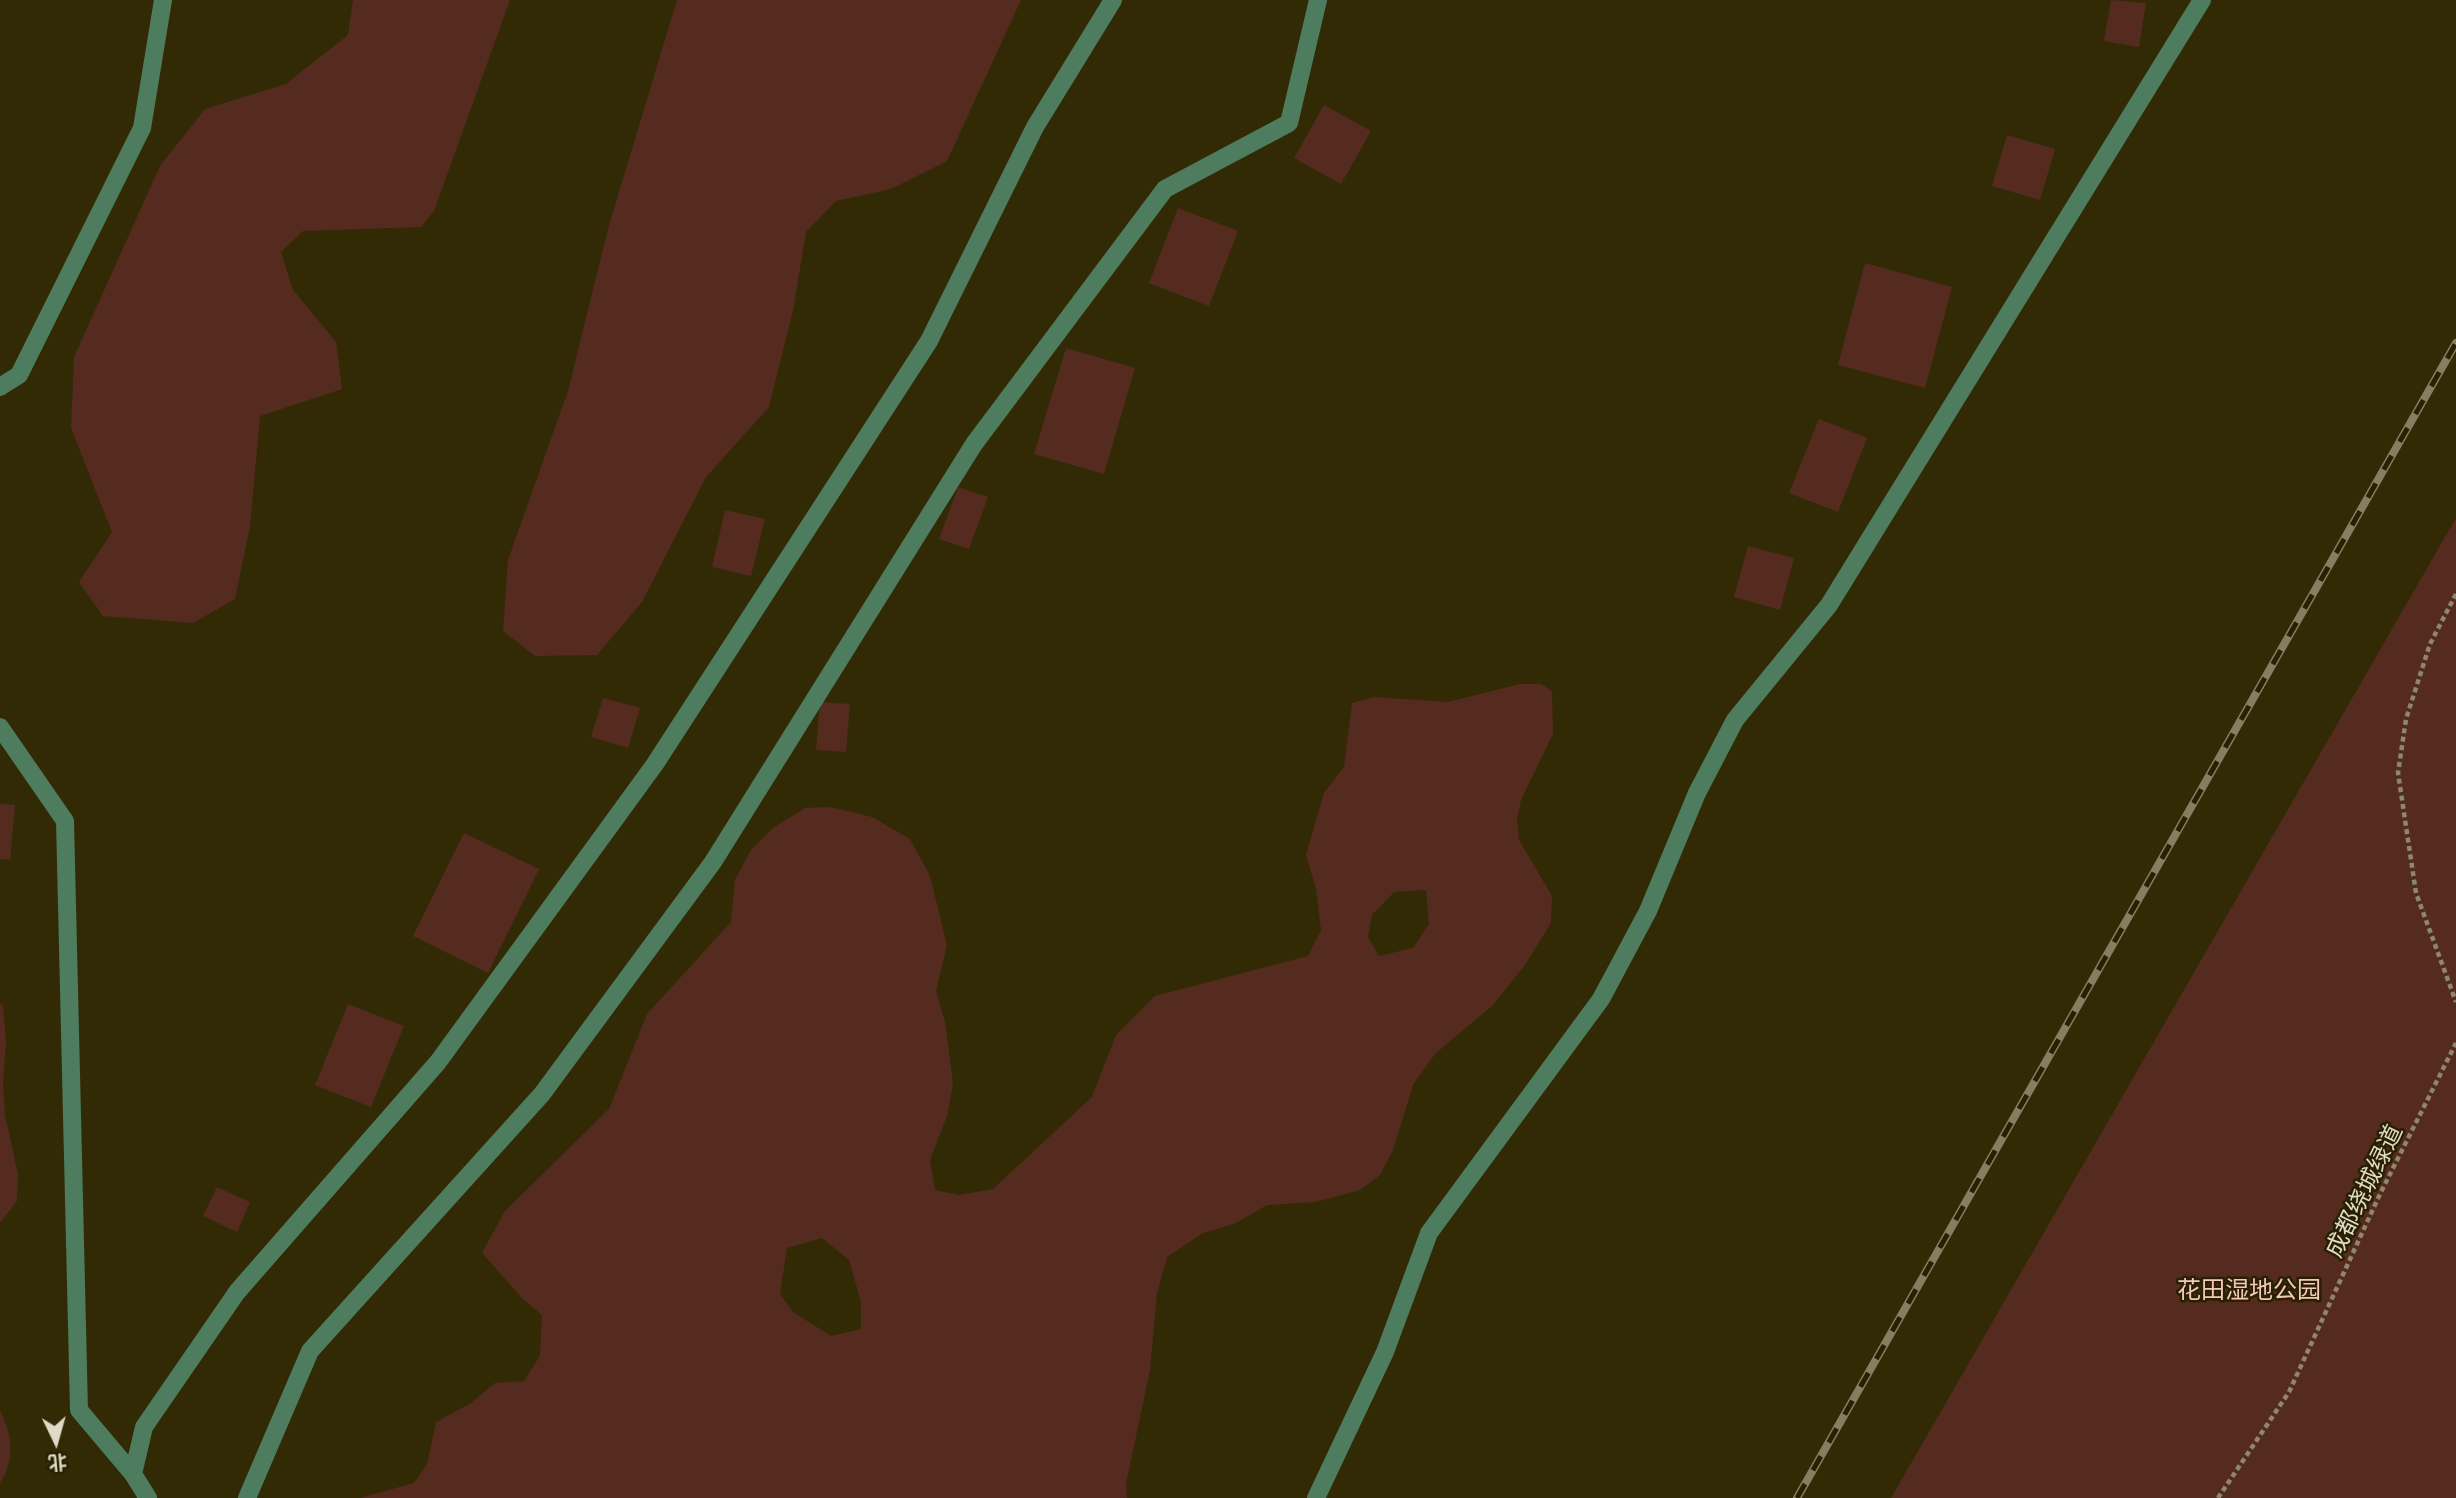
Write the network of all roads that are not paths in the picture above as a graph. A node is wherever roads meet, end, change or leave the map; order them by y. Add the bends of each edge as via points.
1 (163, 0) edge
2 (1113, 0) edge
3 (1318, 0) edge
4 (2202, 0) edge
5 (0, 387) edge
6 (0, 727) edge
7 (133, 1474) junction
8 (148, 1498) edge
9 (247, 1498) edge
10 (1316, 1498) edge

1 - 5 lane via 142,128 19,375
2 - 7 lane via 1035,127 929,341 655,764 438,1062 237,1292 144,1427
3 - 9 lane via 1289,123 1165,189 1156,200 975,444 713,862 542,1094 310,1351
4 - 10 lane via 1829,605 1735,720 1697,793 1648,911 1601,999 1429,1233 1385,1352
6 - 7 lane via 65,821 79,1410
7 - 8 lane

